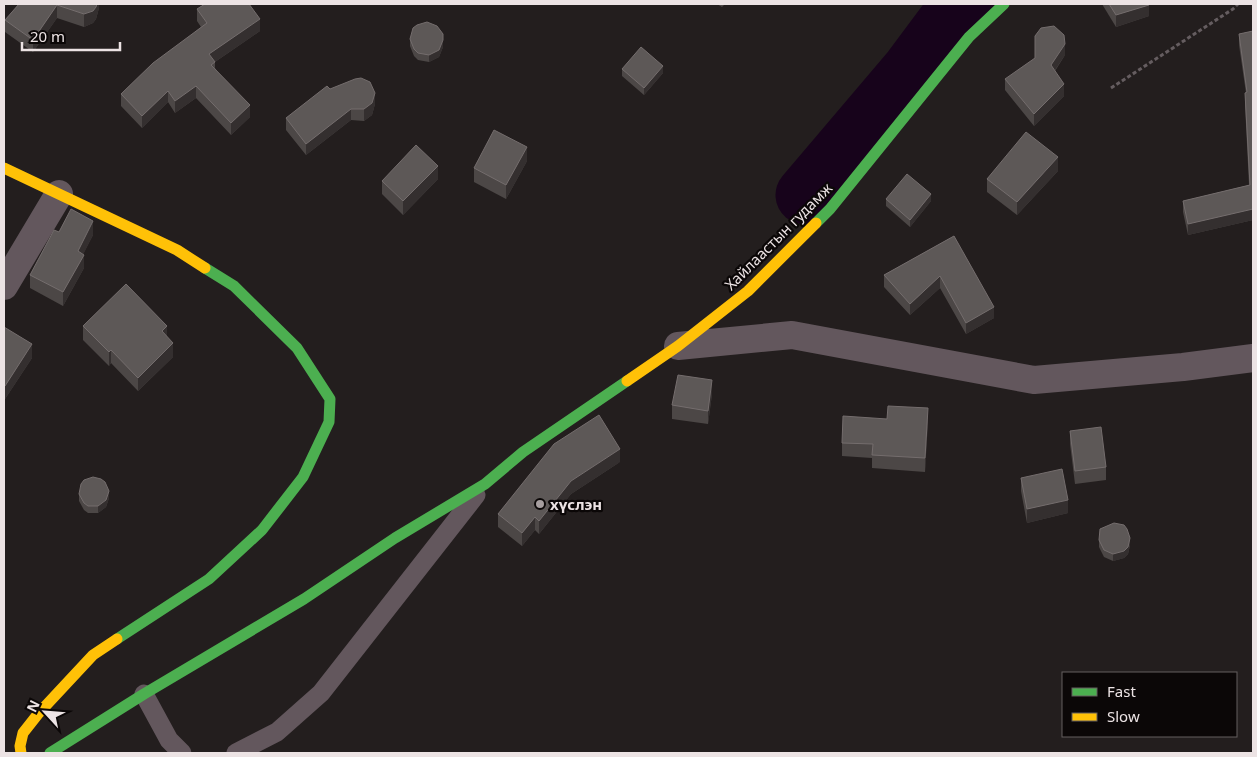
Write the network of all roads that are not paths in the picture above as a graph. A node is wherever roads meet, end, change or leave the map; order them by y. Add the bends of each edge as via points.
1 (1004, 4) edge
2 (4, 168) edge
3 (59, 194) junction
4 (4, 286) edge
5 (678, 346) junction
6 (1253, 358) edge
7 (485, 484) junction
8 (144, 694) junction
9 (80, 734) junction
10 (21, 753) edge
11 (50, 753) edge
12 (78, 753) edge
13 (182, 753) edge
14 (236, 753) edge

1 - 5 street, Хайлаастын гудамж via 970,37 830,209 748,291
2 - 3 street
3 - 4 street
3 - 10 street via 177,250 234,286 296,348 330,399 329,422 303,477 262,530 209,579 93,655 22,733
5 - 6 street via 792,334 1034,380
5 - 7 street, Хайлаастын гудамж via 523,452
7 - 8 street, Хайлаастын гудамж via 395,538 304,599
7 - 14 lane via 321,692 276,732
8 - 9 street, Хайлаастын гудамж
8 - 13 lane via 169,740
9 - 11 street, Хайлаастын гудамж
9 - 12 lane

